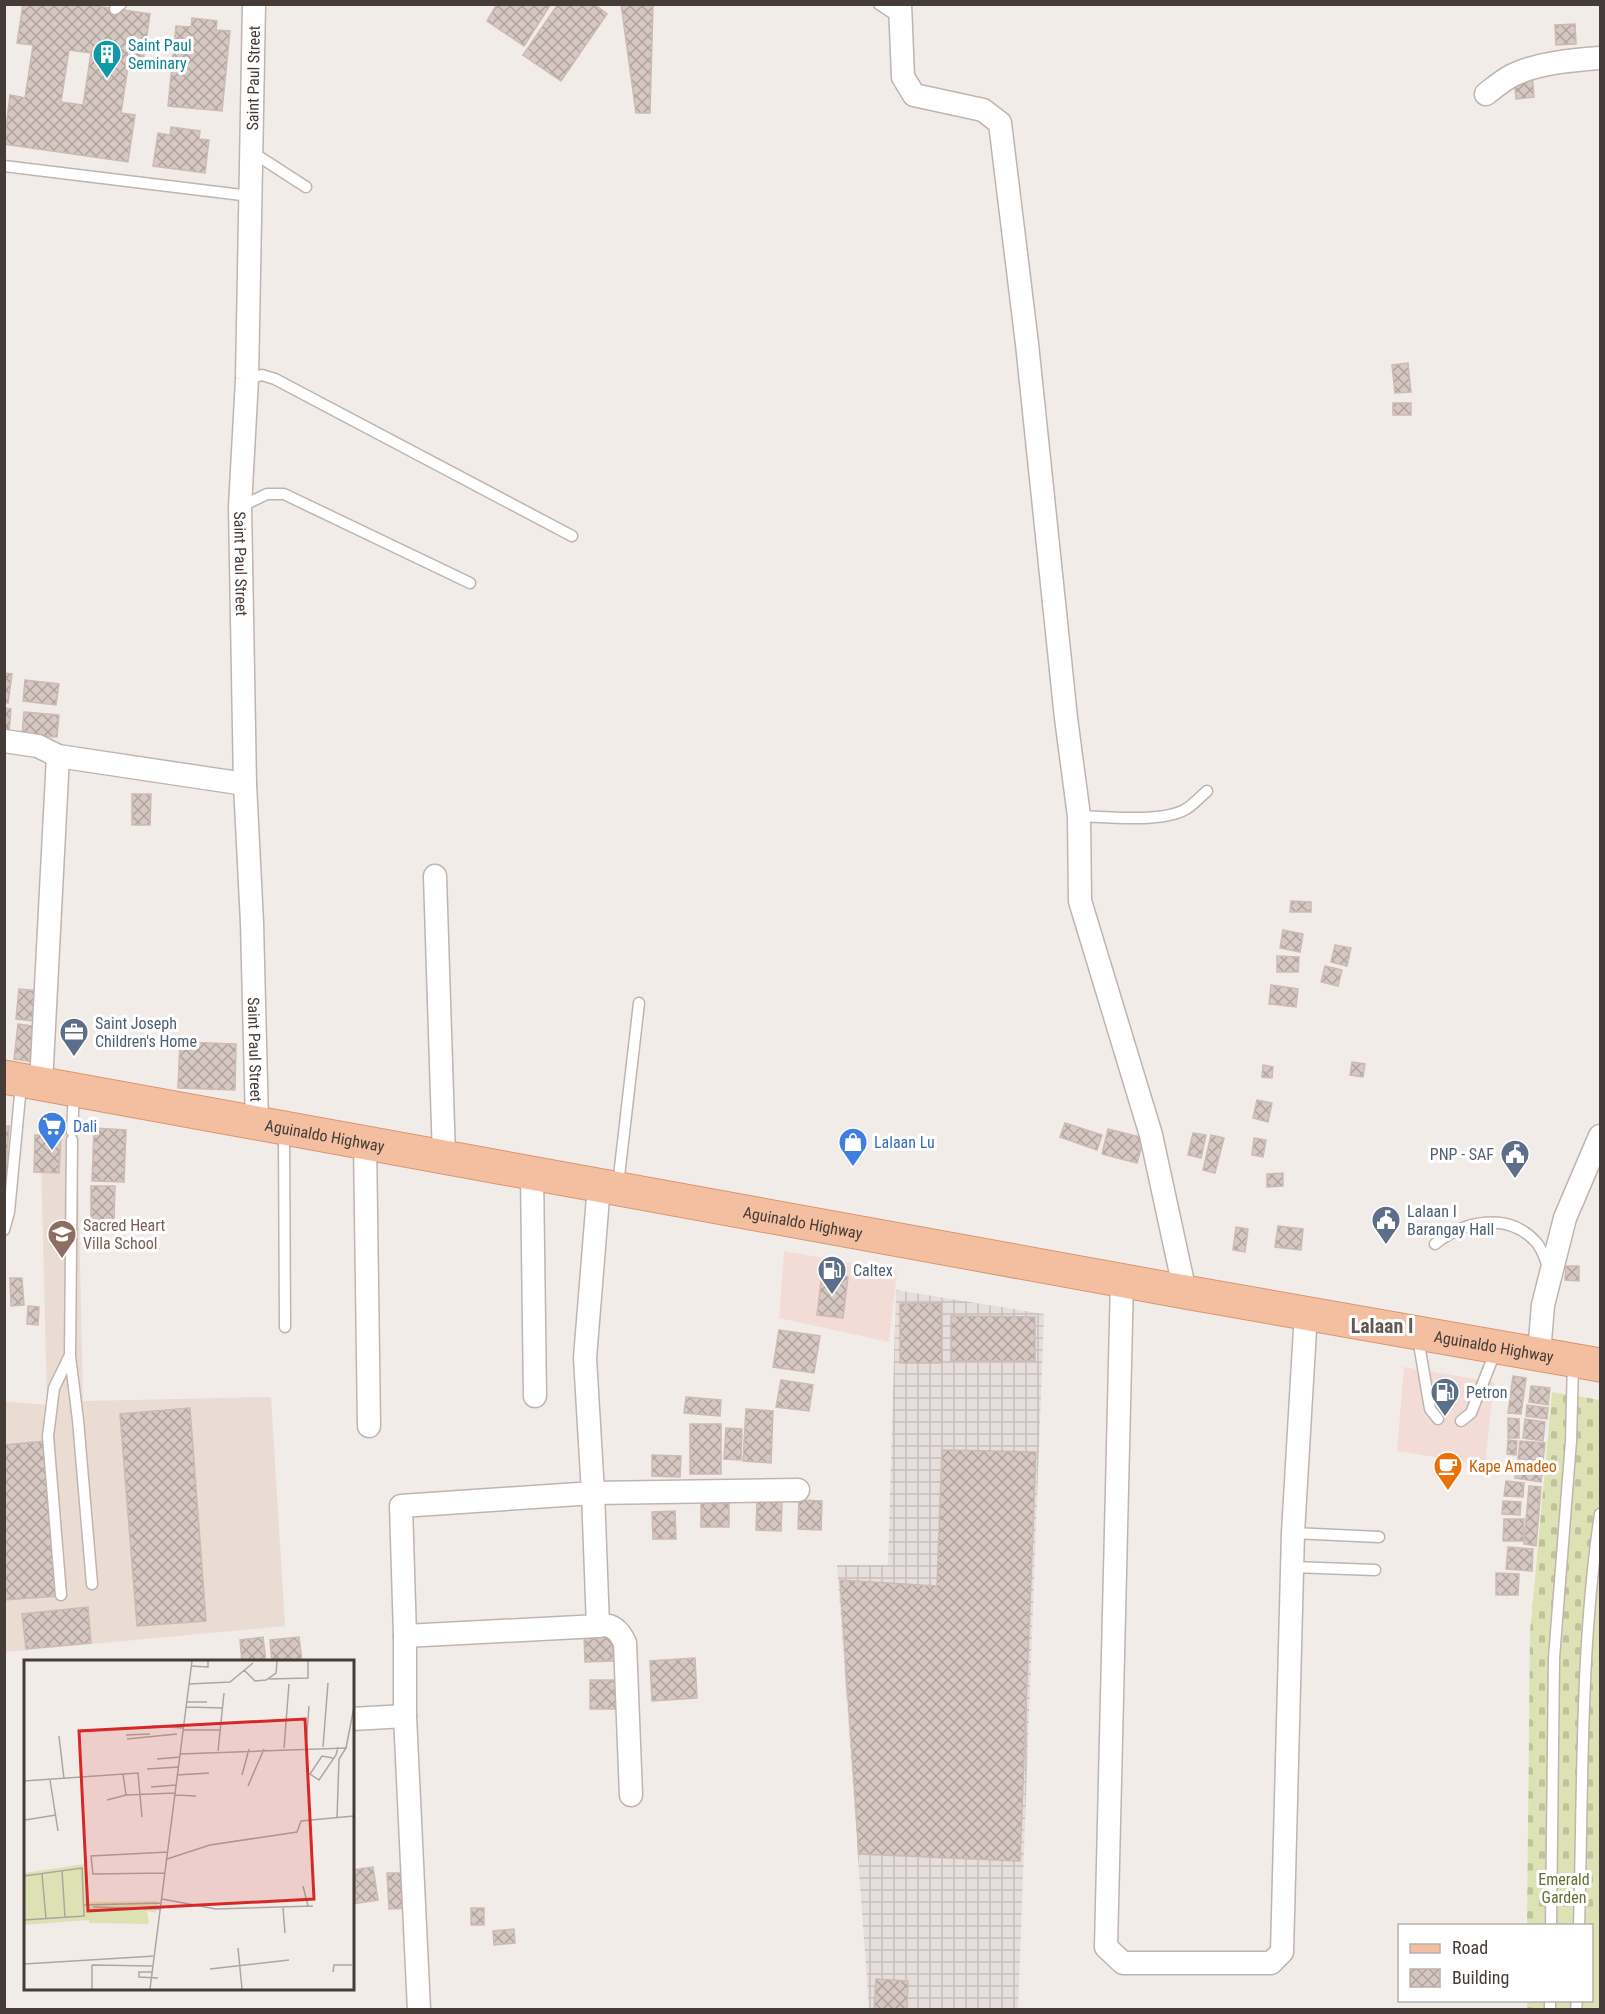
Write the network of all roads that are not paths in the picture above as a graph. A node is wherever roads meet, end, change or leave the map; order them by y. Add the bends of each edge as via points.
1 (254, 4) edge
2 (879, 4) edge
3 (900, 11) edge
4 (1600, 58) edge
5 (1486, 94) dead end
6 (252, 152) junction
7 (4, 166) edge
8 (306, 187) dead end
9 (250, 196) junction
10 (247, 379) junction
11 (240, 507) junction
12 (572, 536) dead end
13 (470, 583) dead end
14 (4, 741) edge
15 (58, 756) junction
16 (245, 784) junction
17 (1207, 791) dead end
18 (1079, 816) junction
19 (435, 876) dead end
20 (639, 1002) dead end
21 (22, 1081) edge
22 (74, 1089) junction
23 (270, 1125) junction
24 (1600, 1136) edge
25 (365, 1142) junction
26 (444, 1157) junction
27 (532, 1174) junction
28 (609, 1186) junction
29 (4, 1230) edge
30 (1435, 1244) dead end
31 (1551, 1275) junction
32 (1122, 1280) junction
33 (1185, 1292) junction
34 (1306, 1312) junction
35 (285, 1327) dead end
36 (1417, 1332) junction
37 (1497, 1346) junction
38 (1539, 1353) junction
39 (70, 1356) junction
40 (1587, 1362) edge
41 (535, 1396) dead end
42 (1438, 1419) dead end
43 (1461, 1421) dead end
44 (369, 1426) dead end
45 (798, 1490) dead end
46 (593, 1493) junction
47 (1600, 1514) edge
48 (1293, 1533) junction
49 (1379, 1537) dead end
50 (1292, 1567) junction
51 (1375, 1570) dead end
52 (92, 1584) dead end
53 (61, 1595) dead end
54 (598, 1626) junction
55 (405, 1636) junction
56 (405, 1716) junction
57 (354, 1719) edge
58 (631, 1795) dead end
59 (1551, 1924) edge
60 (1579, 1924) edge
61 (418, 2010) edge

1 - 6 street, Saint Paul Street
2 - 3 lane
3 - 18 street via 903,77 914,95 983,110 1000,123
4 - 5 street via 1528,69
6 - 8 lane
6 - 9 street, Saint Paul Street
7 - 9 lane
9 - 10 street, Saint Paul Street
10 - 11 street, Saint Paul Street
10 - 12 lane via 262,375 275,379
11 - 13 lane via 267,494 284,494
11 - 16 street, Saint Paul Street
14 - 15 street via 38,747
15 - 16 street
15 - 21 street
16 - 23 street, Saint Paul Street via 252,923
17 - 18 lane via 1186,809 1171,815
18 - 33 street via 1080,901 1151,1135
19 - 26 street
20 - 28 lane
21 - 22 main road, Aguinaldo Highway
21 - 29 lane
22 - 23 main road, Aguinaldo Highway
22 - 39 lane
23 - 25 main road, Aguinaldo Highway
23 - 35 lane
24 - 31 street via 1565,1218
25 - 26 main road, Aguinaldo Highway
25 - 44 street
26 - 27 main road, Aguinaldo Highway
27 - 28 main road, Aguinaldo Highway
27 - 41 street
28 - 32 main road, Aguinaldo Highway
28 - 46 street via 585,1358
30 - 31 lane via 1469,1225 1506,1223 1538,1243
31 - 38 street via 1543,1305
32 - 33 main road, Aguinaldo Highway
32 - 50 street via 1106,1947 1123,1963 1271,1963 1282,1952
33 - 34 main road, Aguinaldo Highway
34 - 36 main road, Aguinaldo Highway
34 - 48 street
36 - 37 main road, Aguinaldo Highway
36 - 42 lane via 1430,1409
37 - 38 main road, Aguinaldo Highway
37 - 43 lane via 1471,1413
38 - 40 main road, Aguinaldo Highway
39 - 52 lane
39 - 53 lane via 54,1388 48,1436
40 - 59 lane via 1571,1441 1554,1658
45 - 46 street
46 - 54 street
46 - 55 street via 401,1506
47 - 60 lane via 1587,1631
48 - 49 lane
48 - 50 street
50 - 51 lane
54 - 55 street
54 - 58 street via 607,1624 617,1629 625,1643
55 - 56 street
56 - 57 street
56 - 61 street

